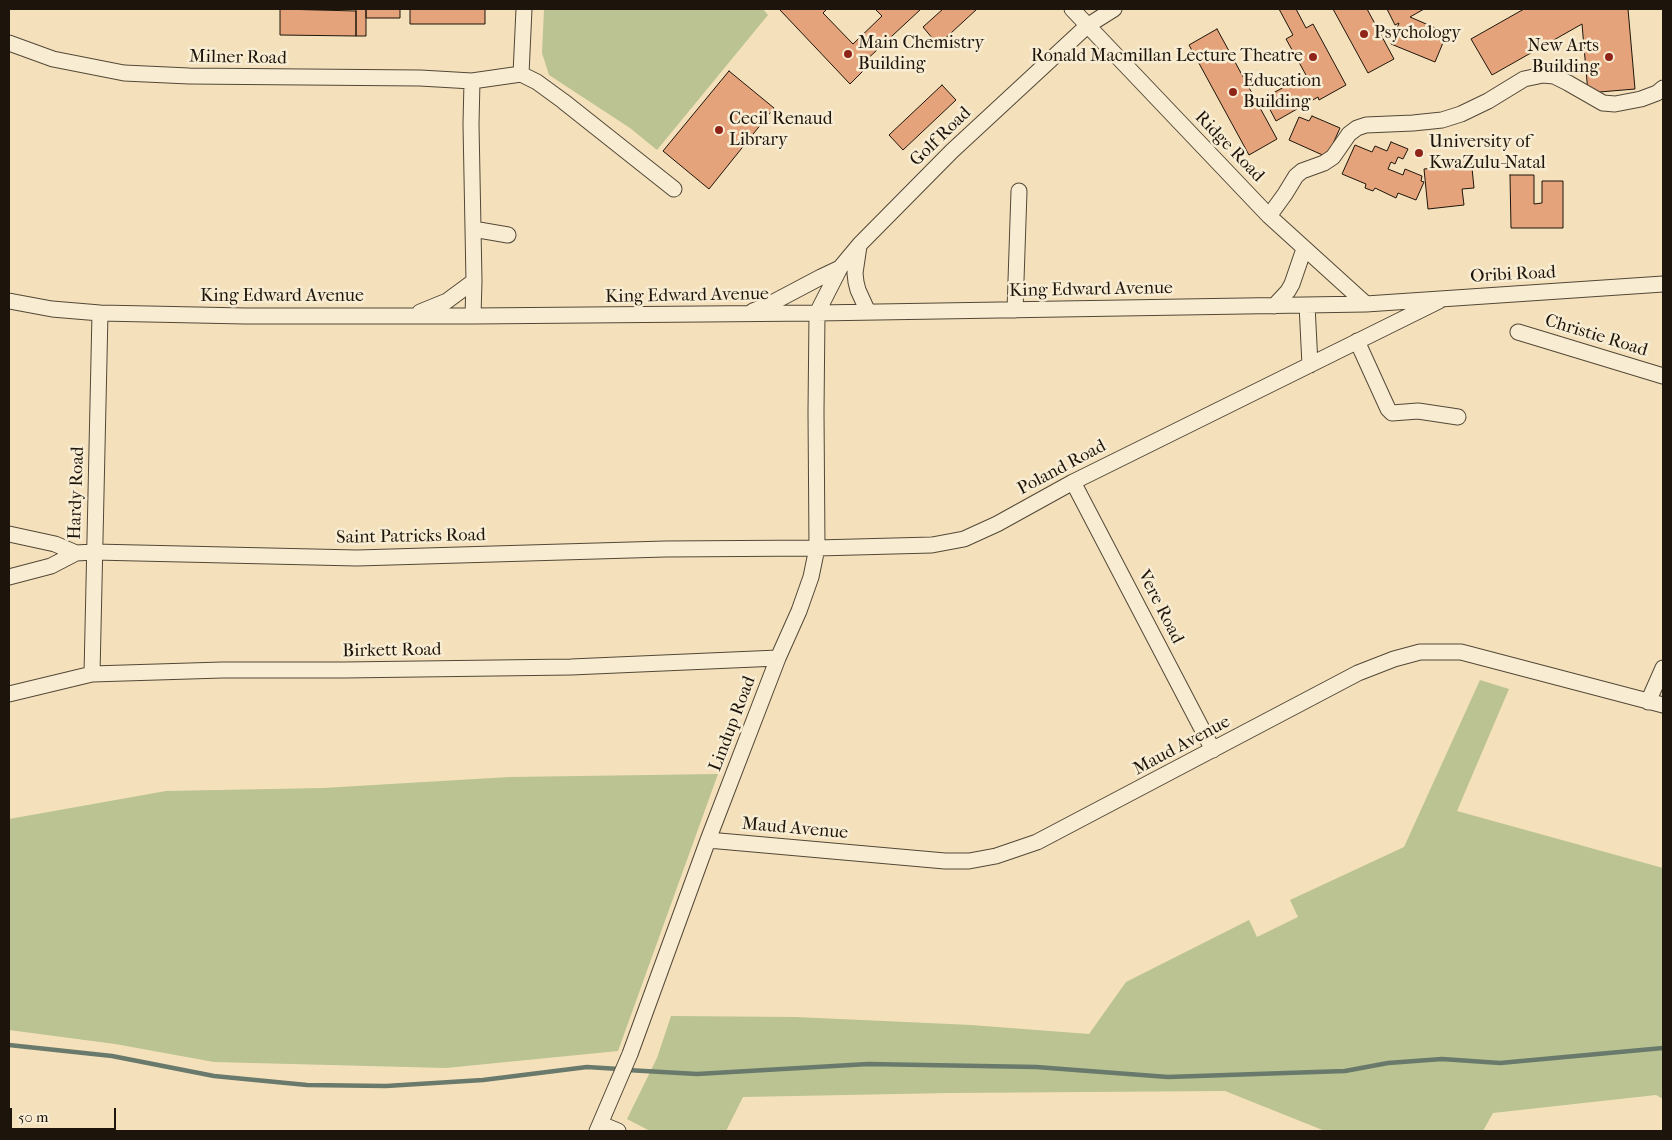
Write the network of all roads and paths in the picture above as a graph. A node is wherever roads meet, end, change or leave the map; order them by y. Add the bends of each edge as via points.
1 (524, 9) edge
2 (1072, 9) edge
3 (1114, 9) edge
4 (1087, 26) junction
5 (9, 43) edge
6 (520, 74) junction
7 (472, 81) junction
8 (1663, 88) edge
9 (674, 189) dead end
10 (1018, 191) dead end
11 (1269, 216) junction
12 (473, 229) junction
13 (508, 235) dead end
14 (860, 244) junction
15 (1304, 249) junction
16 (840, 268) junction
17 (474, 282) junction
18 (1663, 284) edge
19 (1447, 298) junction
20 (9, 301) edge
21 (1366, 304) junction
22 (1307, 305) junction
23 (1274, 306) junction
24 (1015, 310) junction
25 (868, 312) junction
26 (100, 313) junction
27 (817, 313) junction
28 (745, 314) junction
29 (406, 316) junction
30 (473, 316) junction
31 (1518, 332) dead end
32 (1357, 342) junction
33 (1310, 365) junction
34 (1663, 376) edge
35 (1458, 416) dead end
36 (1074, 482) junction
37 (9, 534) edge
38 (817, 548) junction
39 (94, 552) junction
40 (76, 554) junction
41 (9, 577) edge
42 (778, 658) junction
43 (1663, 668) edge
44 (92, 674) junction
45 (9, 694) edge
46 (1648, 702) junction
47 (1663, 706) edge
48 (1213, 750) junction
49 (708, 840) junction
50 (599, 1128) edge
51 (618, 1131) edge

1 - 6 street
2 - 4 street, Ridge Road
3 - 4 street, Golf Road
4 - 11 street, Ridge Road
4 - 14 street, Golf Road via 952,151
5 - 7 street, Milner Road via 54,59 124,74
6 - 7 street, Milner Road
6 - 9 street via 563,101
7 - 12 street
8 - 11 street via 1641,99 1615,104 1593,98 1554,76 1542,75 1524,80 1488,101 1442,120 1366,125 1349,134 1333,157 1296,176
10 - 24 street
11 - 15 street, Ridge Road
12 - 13 street
12 - 17 street
14 - 16 street, Golf Road
14 - 25 street via 856,282
15 - 21 street, Ridge Road
15 - 23 street via 1288,292
16 - 27 street, Golf Road
16 - 28 street
17 - 29 street via 438,306
17 - 30 street
18 - 19 street, Oribi Road
19 - 21 street, Oribi Road
19 - 32 street, Poland Road
20 - 26 street, King Edward Avenue
21 - 22 street, King Edward Avenue
22 - 23 street, King Edward Avenue
22 - 33 street
23 - 24 street, King Edward Avenue
24 - 25 street, King Edward Avenue
25 - 27 street, King Edward Avenue
26 - 29 street, King Edward Avenue
26 - 39 street, Hardy Road
27 - 28 street, King Edward Avenue
27 - 38 street, Lindup Road
28 - 30 street, King Edward Avenue
29 - 30 street, King Edward Avenue
31 - 34 street, Christie Road
32 - 33 street, Poland Road
32 - 35 street via 1392,412 1418,411
33 - 36 street, Poland Road
36 - 38 street, Poland Road via 964,539 932,545
36 - 48 street, Vere Road
37 - 40 street via 55,544
38 - 39 street, Saint Patricks Road via 357,558
38 - 42 street, Lindup Road via 799,611
39 - 40 street, Saint Patricks Road
39 - 44 street, Hardy Road
40 - 41 street via 51,566
42 - 44 street, Birkett Road via 542,668
42 - 49 street, Lindup Road
43 - 46 street
44 - 45 street, Birkett Road
46 - 47 street, Maud Avenue
46 - 48 street, Maud Avenue via 1461,652 1420,652 1358,673
48 - 49 street, Maud Avenue via 1037,842 969,862
49 - 50 street, Lindup Road via 630,1054
50 - 51 street

